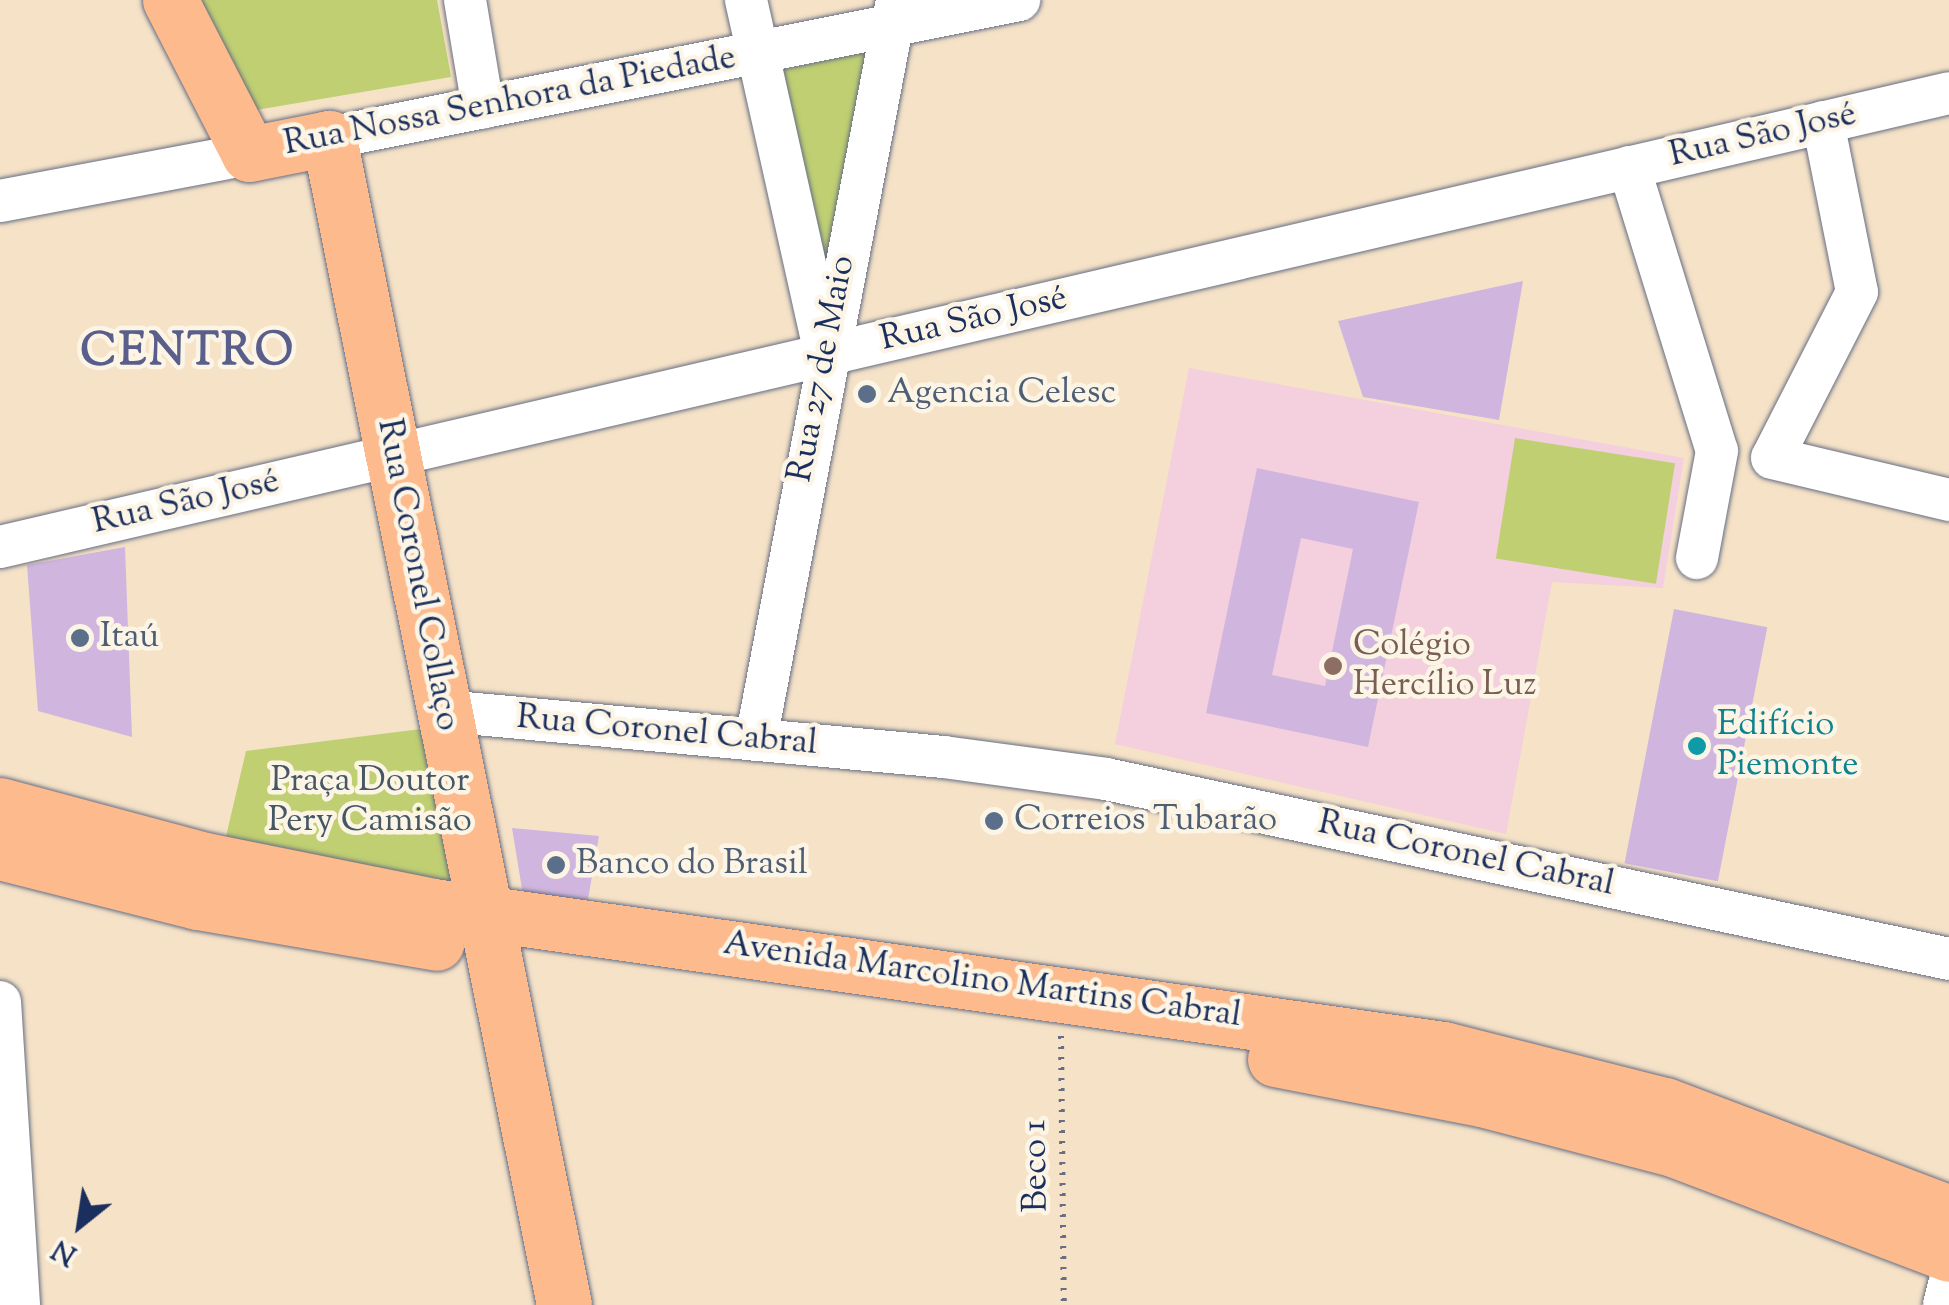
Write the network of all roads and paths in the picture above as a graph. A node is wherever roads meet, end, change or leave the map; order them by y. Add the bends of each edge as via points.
1 (170, 0) edge
2 (464, 0) edge
3 (746, 0) edge
4 (1019, 0) edge
5 (893, 13) edge
6 (758, 52) junction
7 (1949, 93) edge
8 (483, 108) junction
9 (1823, 122) junction
10 (330, 138) junction
11 (249, 154) junction
12 (1629, 167) junction
13 (0, 201) edge
14 (825, 355) junction
15 (393, 455) junction
16 (1949, 500) edge
17 (0, 547) edge
18 (1696, 558) dead end
19 (444, 711) junction
20 (756, 740) junction
21 (0, 806) edge
22 (0, 852) edge
23 (489, 933) junction
24 (1949, 959) edge
25 (0, 1002) edge
26 (1061, 1026) junction
27 (1949, 1213) edge
28 (1949, 1254) edge
29 (1949, 1285) edge
30 (19, 1305) edge
31 (564, 1305) edge
32 (1064, 1305) edge
33 (1944, 1305) edge

1 - 11 main road
2 - 8 street
3 - 6 street
4 - 5 street, Rua Nossa Senhora da Piedade
5 - 6 street, Rua Nossa Senhora da Piedade
5 - 14 street, Rua 27 de Maio
6 - 8 street, Rua Nossa Senhora da Piedade
6 - 14 street
7 - 9 street, Rua São José
8 - 10 street, Rua Nossa Senhora da Piedade
9 - 12 street, Rua São José
9 - 16 street via 1857,292 1772,458
10 - 11 main road, Rua Nossa Senhora da Piedade
10 - 15 main road, Rua Coronel Collaço
11 - 13 street, Rua Nossa Senhora da Piedade
12 - 14 street, Rua São José
12 - 18 street via 1717,452
14 - 15 street, Rua São José
14 - 20 street, Rua 27 de Maio
15 - 17 street, Rua São José
15 - 19 main road, Rua Coronel Collaço
19 - 20 street, Rua Coronel Cabral
19 - 23 main road, Rua Coronel Collaço
20 - 24 street, Rua Coronel Cabral via 1106,778
21 - 23 main road, Avenida Marcolino Martins Cabral
22 - 23 main road, Avenida Marcolino Martins Cabral via 198,902
23 - 26 main road, Avenida Marcolino Martins Cabral
23 - 27 main road, Avenida Marcolino Martins Cabral via 1443,1049 1664,1106
23 - 31 main road, Rua Coronel Collaço
25 - 30 street
26 - 28 main road, Avenida Marcolino Martins Cabral via 1334,1070 1579,1122 1770,1182
26 - 32 path, Beco 1
29 - 33 street

